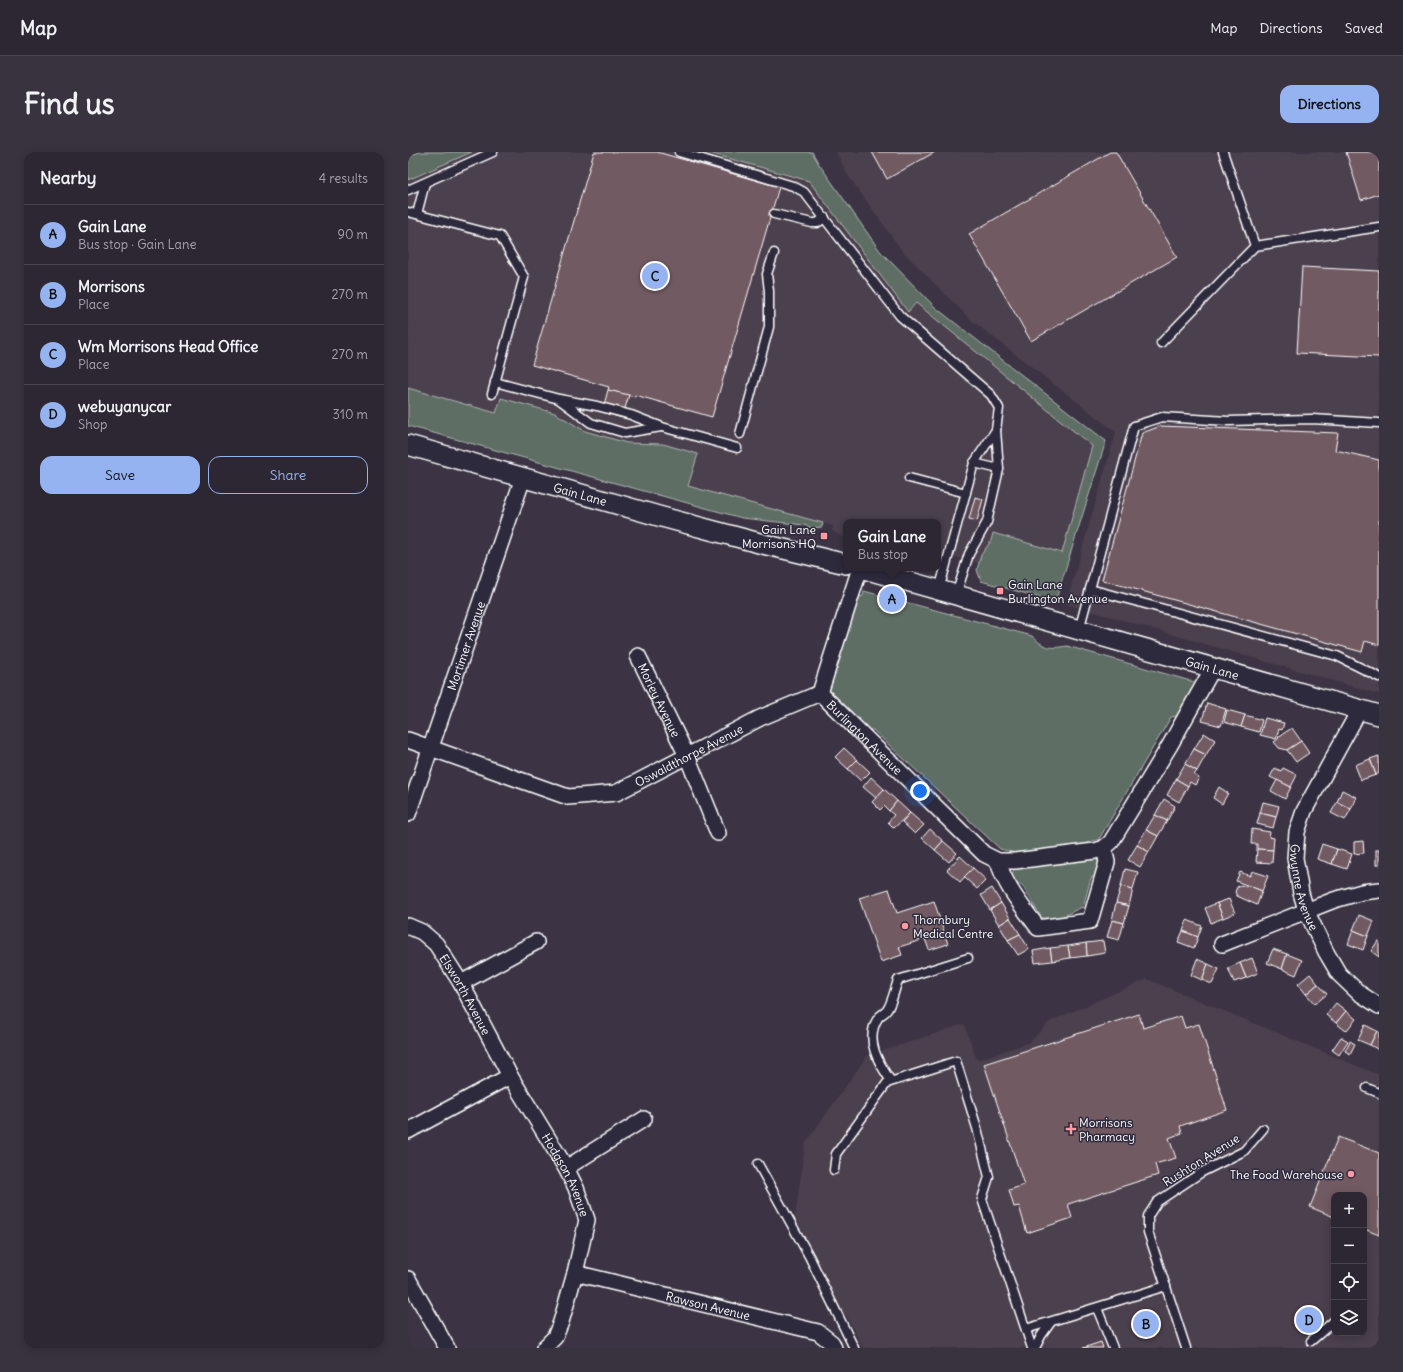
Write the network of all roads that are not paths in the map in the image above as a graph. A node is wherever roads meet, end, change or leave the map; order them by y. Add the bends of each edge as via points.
1 (493, 152) edge
2 (679, 152) edge
3 (1223, 152) edge
4 (425, 183) junction
5 (408, 190) edge
6 (408, 212) edge
7 (417, 214) junction
8 (774, 214) dead end
9 (824, 218) junction
10 (1379, 226) edge
11 (1255, 246) junction
12 (774, 253) dead end
13 (1161, 343) dead end
14 (495, 382) junction
15 (492, 394) dead end
16 (559, 399) junction
17 (1379, 422) edge
18 (662, 427) junction
19 (996, 430) junction
20 (740, 434) dead end
21 (408, 445) edge
22 (737, 448) dead end
23 (974, 463) junction
24 (999, 470) junction
25 (523, 478) junction
26 (909, 478) dead end
27 (966, 493) junction
28 (843, 563) edge
29 (859, 571) edge
30 (871, 571) edge
31 (1090, 589) junction
32 (947, 592) junction
33 (1078, 630) junction
34 (638, 656) dead end
35 (1213, 668) junction
36 (1379, 677) edge
37 (820, 693) junction
38 (1360, 709) junction
39 (1379, 715) edge
40 (408, 740) edge
41 (431, 748) junction
42 (687, 756) junction
43 (408, 813) edge
44 (718, 833) dead end
45 (1104, 848) junction
46 (998, 861) junction
47 (1379, 890) edge
48 (1306, 910) junction
49 (408, 926) edge
50 (536, 942) dead end
51 (1222, 944) dead end
52 (968, 958) dead end
53 (461, 983) junction
54 (1379, 1006) edge
55 (510, 1076) junction
56 (891, 1081) junction
57 (1367, 1088) dead end
58 (1379, 1093) edge
59 (644, 1119) dead end
60 (1263, 1129) dead end
61 (408, 1131) edge
62 (758, 1164) dead end
63 (566, 1168) junction
64 (834, 1170) dead end
65 (575, 1273) junction
66 (408, 1279) edge
67 (1166, 1286) junction
68 (1097, 1308) junction
69 (1051, 1322) junction
70 (1331, 1324) edge
71 (1026, 1329) junction
72 (1311, 1341) dead end
73 (447, 1348) edge
74 (544, 1348) edge
75 (834, 1348) edge
76 (854, 1348) edge
77 (1033, 1348) edge
78 (1113, 1348) edge
79 (1186, 1348) edge

1 - 4 lane
2 - 9 lane via 799,188
3 - 11 lane
4 - 5 lane
4 - 7 lane
6 - 7 lane
7 - 14 lane via 500,236 524,277
8 - 9 lane via 812,223
9 - 19 lane via 900,316 991,395 999,408
10 - 11 lane
11 - 13 lane
12 - 20 lane via 767,274 769,326
14 - 15 lane
14 - 16 lane
16 - 18 lane via 603,407
16 - 18 lane via 591,424 625,433
17 - 31 lane via 1312,419 1228,421 1162,417 1134,426
18 - 22 lane
19 - 23 lane
19 - 24 lane
21 - 25 street, Gain Lane
23 - 24 lane
23 - 27 lane
24 - 32 lane via 987,522
25 - 28 street, Gain Lane via 755,542
25 - 41 street, Mortimer Avenue
26 - 27 lane
27 - 32 lane
29 - 37 street
30 - 32 street, Gain Lane
31 - 33 lane
31 - 36 lane via 1337,656
32 - 33 street, Gain Lane
33 - 35 street, Gain Lane
34 - 42 street, Morley Avenue
35 - 38 street, Gain Lane
35 - 45 street via 1170,745
37 - 42 street, Oswaldthorpe Avenue via 760,718
37 - 46 street, Burlington Avenue via 984,854
38 - 39 street, Gain Lane
38 - 48 street, Gwynne Avenue via 1304,811 1297,832 1295,858
40 - 41 street, Oswaldthorpe Avenue
41 - 42 street, Oswaldthorpe Avenue via 568,797 616,793
41 - 43 street, Mortimer Avenue
42 - 44 street, Morley Avenue
45 - 46 street via 1015,861
45 - 46 street via 1107,862 1090,921 1038,928 1009,888
47 - 48 street via 1362,892
48 - 51 street
48 - 54 street, Gwynne Avenue via 1339,974
49 - 53 street, Elsworth Avenue via 422,932 436,944
50 - 53 street
52 - 56 lane via 898,980 887,1010 878,1018 873,1032 877,1059
53 - 55 street, Elsworth Avenue
55 - 61 street
55 - 63 street, Hodgson Avenue
56 - 64 lane via 886,1083 836,1154
56 - 71 lane via 956,1061 987,1166 989,1177 982,1199
57 - 58 lane
59 - 63 street
60 - 67 lane, Rushton Avenue via 1244,1151 1202,1172 1157,1202 1148,1216 1148,1232
62 - 76 lane via 809,1256
63 - 65 street, Hodgson Avenue via 587,1220
65 - 74 street, Hodgson Avenue via 558,1332
65 - 75 street, Rawson Avenue via 818,1332 832,1343
66 - 73 street
67 - 68 lane
67 - 79 lane, Rushton Avenue
68 - 69 lane
68 - 78 lane
69 - 71 lane
69 - 77 lane
70 - 72 lane
71 - 77 lane

